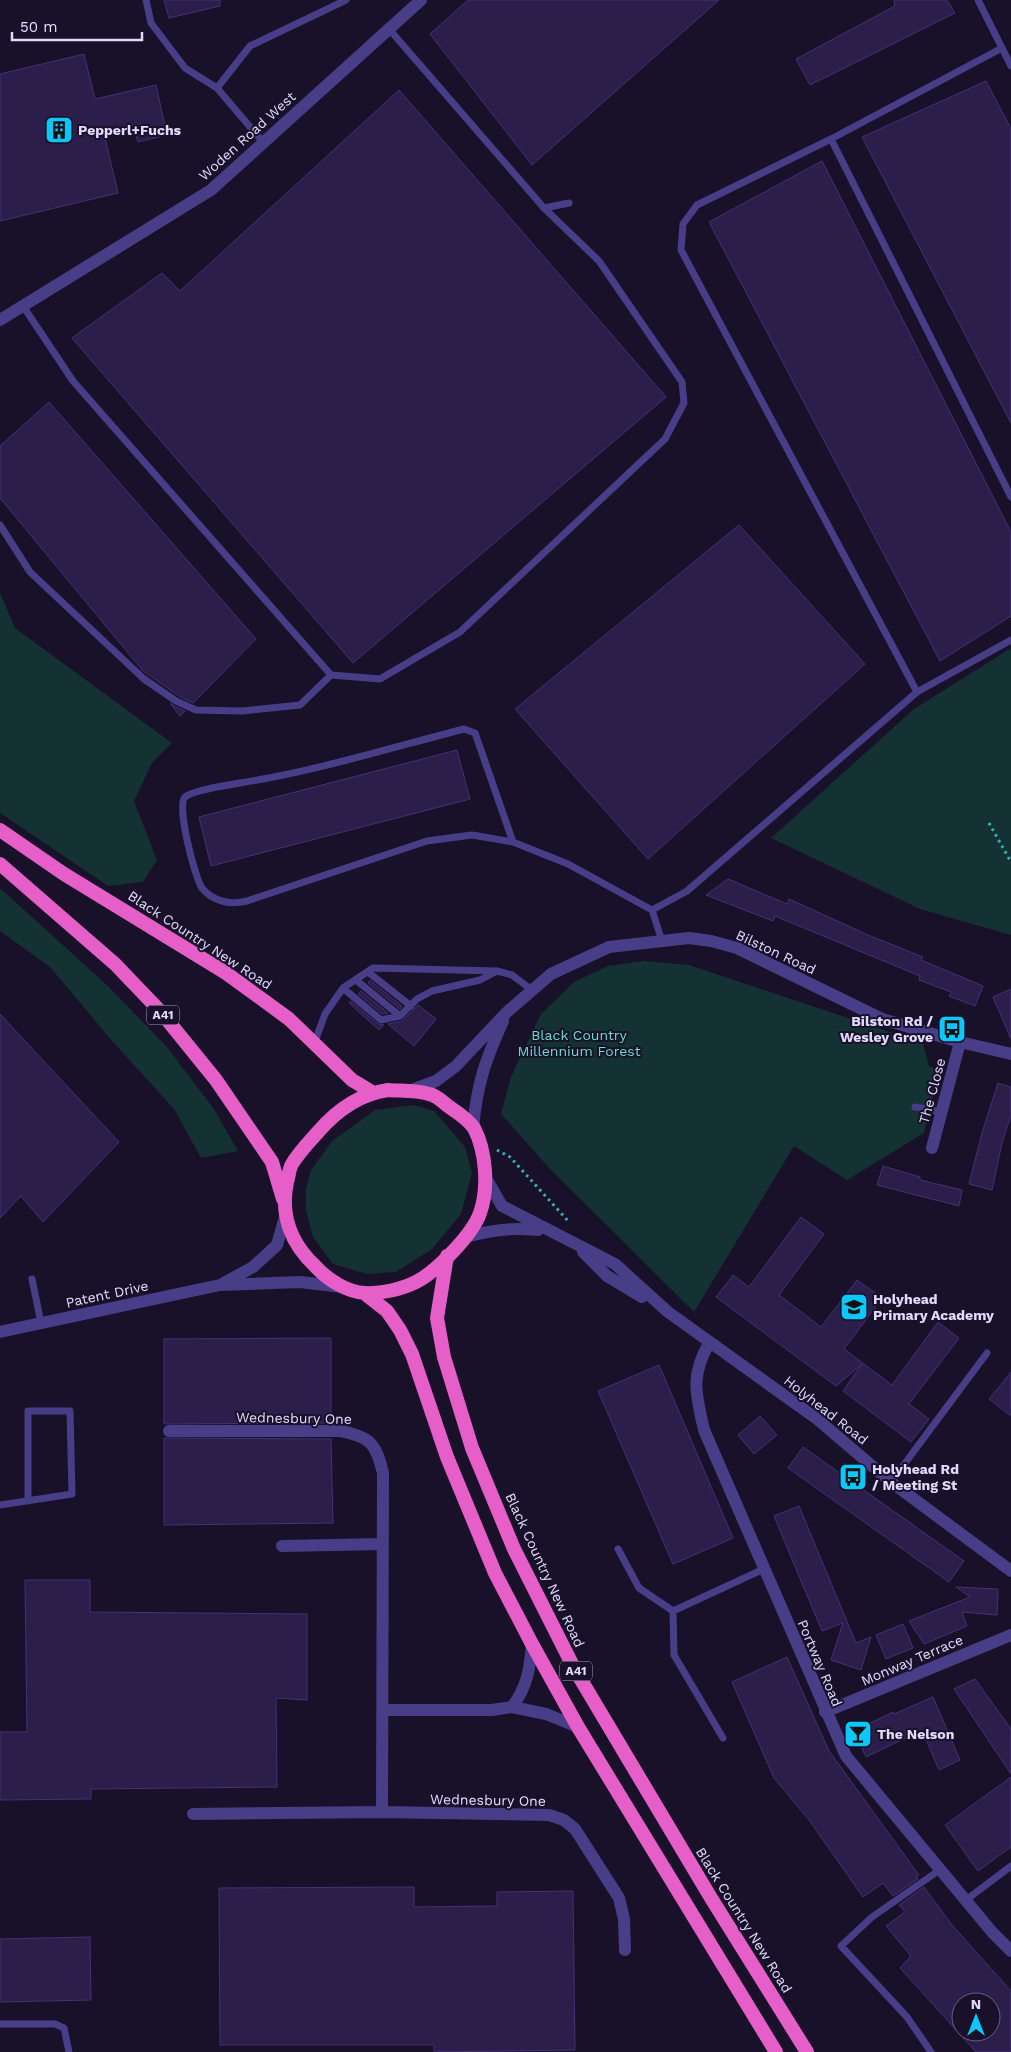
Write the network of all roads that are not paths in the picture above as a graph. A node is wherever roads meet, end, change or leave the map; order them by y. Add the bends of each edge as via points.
1 (146, 0) edge
2 (346, 0) edge
3 (421, 0) edge
4 (978, 0) edge
5 (389, 29) junction
6 (1002, 48) junction
7 (1011, 66) edge
8 (217, 88) junction
9 (831, 139) junction
10 (263, 142) junction
11 (569, 203) dead end
12 (544, 208) junction
13 (23, 306) junction
14 (0, 320) edge
15 (1011, 497) edge
16 (0, 525) edge
17 (1011, 640) edge
18 (331, 675) junction
19 (917, 692) junction
20 (0, 830) edge
21 (513, 842) junction
22 (0, 864) edge
23 (652, 910) junction
24 (662, 941) junction
25 (497, 971) junction
26 (368, 972) junction
27 (356, 980) junction
28 (344, 988) junction
29 (532, 990) junction
30 (410, 1006) junction
31 (507, 1012) junction
32 (400, 1016) junction
33 (960, 1042) junction
34 (314, 1044) junction
35 (1011, 1054) edge
36 (409, 1091) junction
37 (372, 1092) junction
38 (915, 1107) dead end
39 (942, 1112) junction
40 (475, 1133) junction
41 (932, 1148) dead end
42 (486, 1178) junction
43 (283, 1200) junction
44 (285, 1216) junction
45 (556, 1233) junction
46 (466, 1237) junction
47 (447, 1256) junction
48 (32, 1279) dead end
49 (220, 1285) junction
50 (345, 1288) junction
51 (364, 1293) junction
52 (41, 1323) junction
53 (0, 1332) edge
54 (709, 1343) junction
55 (987, 1354) dead end
56 (169, 1431) dead end
57 (891, 1482) junction
58 (28, 1501) junction
59 (0, 1505) edge
60 (382, 1544) junction
61 (282, 1546) dead end
62 (618, 1549) dead end
63 (764, 1569) junction
64 (1011, 1571) edge
65 (674, 1612) junction
66 (1011, 1635) edge
67 (532, 1644) junction
68 (512, 1707) junction
69 (383, 1710) junction
70 (825, 1712) junction
71 (578, 1727) junction
72 (723, 1738) dead end
73 (382, 1812) junction
74 (193, 1814) dead end
75 (1011, 1866) edge
76 (941, 1868) junction
77 (966, 1900) junction
78 (625, 1950) dead end
79 (1011, 1951) edge
80 (0, 2024) edge
81 (69, 2052) edge
82 (776, 2052) edge
83 (807, 2052) edge
84 (931, 2052) edge

1 - 8 lane via 151,24 185,68
2 - 8 lane via 250,46
3 - 5 street, Woden Road West
4 - 6 lane
5 - 10 street, Woden Road West
5 - 12 lane
6 - 7 lane
6 - 9 lane
8 - 10 lane
9 - 15 lane
9 - 19 lane via 697,205 683,224 681,250
10 - 13 street, Woden Road West via 211,190
11 - 12 lane
12 - 18 lane via 599,261 682,382 684,403 665,439 460,632 380,679
13 - 14 street, Woden Road West
13 - 18 lane via 73,381
16 - 18 lane via 30,572 144,680 176,701 196,710 242,711 300,705
17 - 19 lane
19 - 23 lane via 687,891
20 - 34 highway, Black Country New Road via 64,874 226,973 290,1019
21 - 21 lane via 475,733 464,729 269,779 210,789 186,796 182,802 182,816 198,882 211,896 227,903 247,901 428,841 472,835
21 - 23 lane via 568,864
22 - 43 highway, A41 via 115,964 160,1011 216,1080 272,1162
23 - 24 lane
24 - 29 street, Bilston Road via 608,947 551,974
24 - 33 street, Bilston Road via 689,938 737,948 882,1018
25 - 26 lane via 373,968
25 - 29 lane via 512,975
25 - 30 lane via 480,980 432,991
26 - 27 lane
26 - 30 lane
27 - 28 lane
27 - 32 lane
28 - 32 lane via 381,1020
28 - 34 lane via 325,1014
29 - 31 street, Bilston Road
30 - 32 lane
31 - 36 street, Bilston Road via 444,1076
31 - 40 street, Bilston Road via 484,1062 476,1100
33 - 35 street, Bilston Road
33 - 39 street, The Close
34 - 37 highway, Black Country New Road via 352,1080
36 - 37 highway, A41
36 - 40 highway, A41 via 431,1094 462,1116
37 - 43 highway, A41 via 345,1106 300,1151 291,1166
38 - 39 lane
39 - 41 street, The Close
40 - 42 highway, A41
42 - 45 street, Holyhead Road via 502,1206
42 - 46 highway, A41 via 480,1214
43 - 44 highway, A41
44 - 49 street, Patent Drive via 277,1245 253,1267
44 - 50 highway, A41 via 294,1239 308,1260
45 - 46 street, Holyhead Road via 523,1228 500,1229
45 - 54 street, Holyhead Road via 574,1242 607,1276 668,1312
46 - 47 highway, A41
47 - 51 highway, A41 via 417,1282
47 - 83 highway, Black Country New Road / A41 via 437,1318 444,1357 472,1448 514,1549 574,1668
48 - 52 lane
49 - 50 street, Patent Drive via 300,1282
49 - 52 street, Patent Drive
50 - 51 highway, A41
51 - 67 highway, A41 via 387,1311 406,1343 447,1457 495,1573
52 - 53 street, Patent Drive
54 - 57 street, Holyhead Road via 817,1419
54 - 63 street, Portway Road via 699,1362 696,1377 696,1395 704,1430
55 - 57 lane
56 - 60 street, Wednesbury One via 341,1431 357,1434 370,1441 378,1453 383,1473
57 - 64 street, Holyhead Road
58 - 58 lane via 72,1494 70,1411 28,1410
58 - 59 lane
60 - 61 street
60 - 69 street, Wednesbury One
62 - 65 lane via 639,1588
63 - 65 lane
63 - 70 street, Portway Road
65 - 72 lane via 674,1655
66 - 70 street, Monway Terrace
67 - 68 street via 528,1679
67 - 71 highway, A41
68 - 69 street via 492,1710
68 - 71 street via 530,1709
69 - 73 street, Wednesbury One
70 - 76 street, Portway Road via 846,1756
71 - 82 highway, A41
73 - 74 street, Wednesbury One
73 - 78 street, Wednesbury One via 549,1815 564,1820 575,1829 620,1898
75 - 77 lane
76 - 77 street, Portway Road
76 - 84 lane via 872,1917 841,1946 906,2017
77 - 79 street, Portway Road
80 - 81 lane via 56,2024 64,2028

